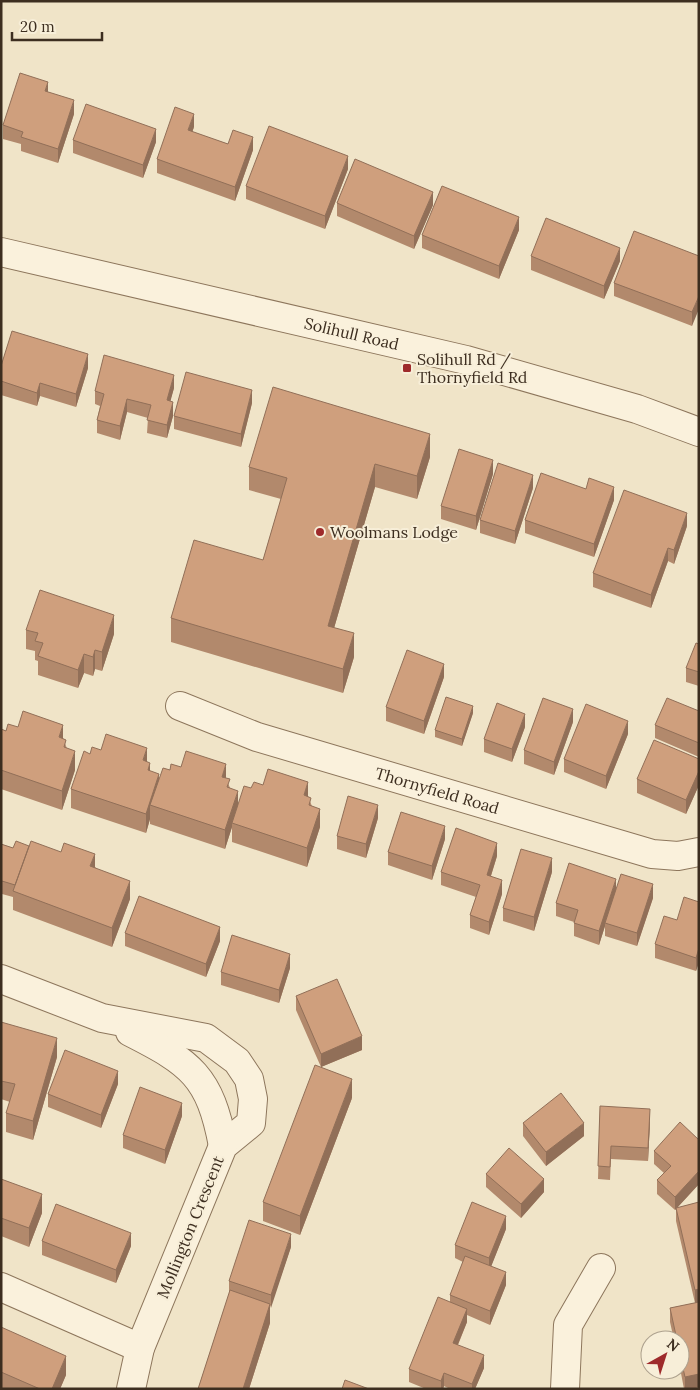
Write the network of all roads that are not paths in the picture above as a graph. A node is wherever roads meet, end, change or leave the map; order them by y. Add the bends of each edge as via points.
1 (1, 252) edge
2 (699, 432) edge
3 (180, 706) dead end
4 (699, 852) edge
5 (1, 979) edge
6 (102, 1018) junction
7 (223, 1146) junction
8 (601, 1268) dead end
9 (1, 1287) edge
10 (140, 1348) junction
11 (131, 1389) edge
12 (565, 1389) edge

1 - 2 street, Solihull Road via 466,360 637,409
3 - 4 street, Thornyfield Road via 257,737 652,854 678,856
5 - 6 street, Mollington Crescent
6 - 7 street via 172,1054 190,1069 213,1103
6 - 7 street, Mollington Crescent via 206,1038 237,1061 249,1079 253,1100 251,1123
7 - 10 street, Mollington Crescent
8 - 12 street via 568,1325
9 - 10 street
10 - 11 street, Mollington Crescent

